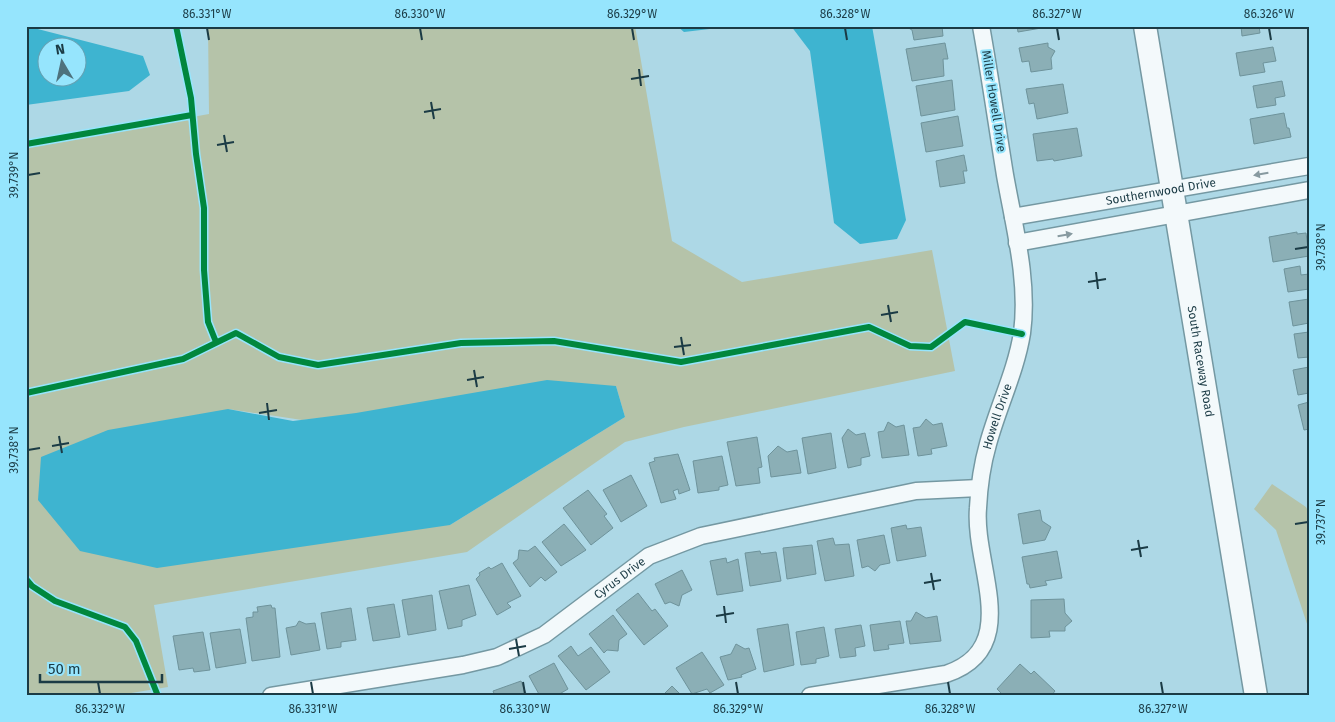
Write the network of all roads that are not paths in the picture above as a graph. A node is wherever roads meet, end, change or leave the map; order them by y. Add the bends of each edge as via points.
1 (981, 26) edge
2 (1145, 26) edge
3 (1309, 166) edge
4 (1005, 176) joint
5 (1172, 189) junction
6 (1309, 190) edge
7 (1176, 216) junction
8 (1013, 217) junction
9 (1017, 244) junction
10 (979, 488) junction
11 (271, 696) edge
12 (810, 696) edge
13 (1256, 696) edge

1 - 4 street, Miller Howell Drive
2 - 5 main road, South Raceway Road
3 -> 5 street, Southernwood Drive
4 - 8 street, Howell Drive
5 - 7 main road, South Raceway Road
5 - 8 street, Southernwood Drive
6 - 7 street, Southernwood Drive via 1224,204
9 -> 7 street, Southernwood Drive
7 - 13 main road, South Raceway Road
8 - 9 street, Howell Drive
9 - 10 street, Howell Drive via 1023,298 1022,334 987,445
10 - 11 street, Cyrus Drive via 916,491 701,536 649,556 544,635 497,657
10 - 12 street, Howell Drive via 976,528 990,623 985,645 978,656 961,669 946,674

